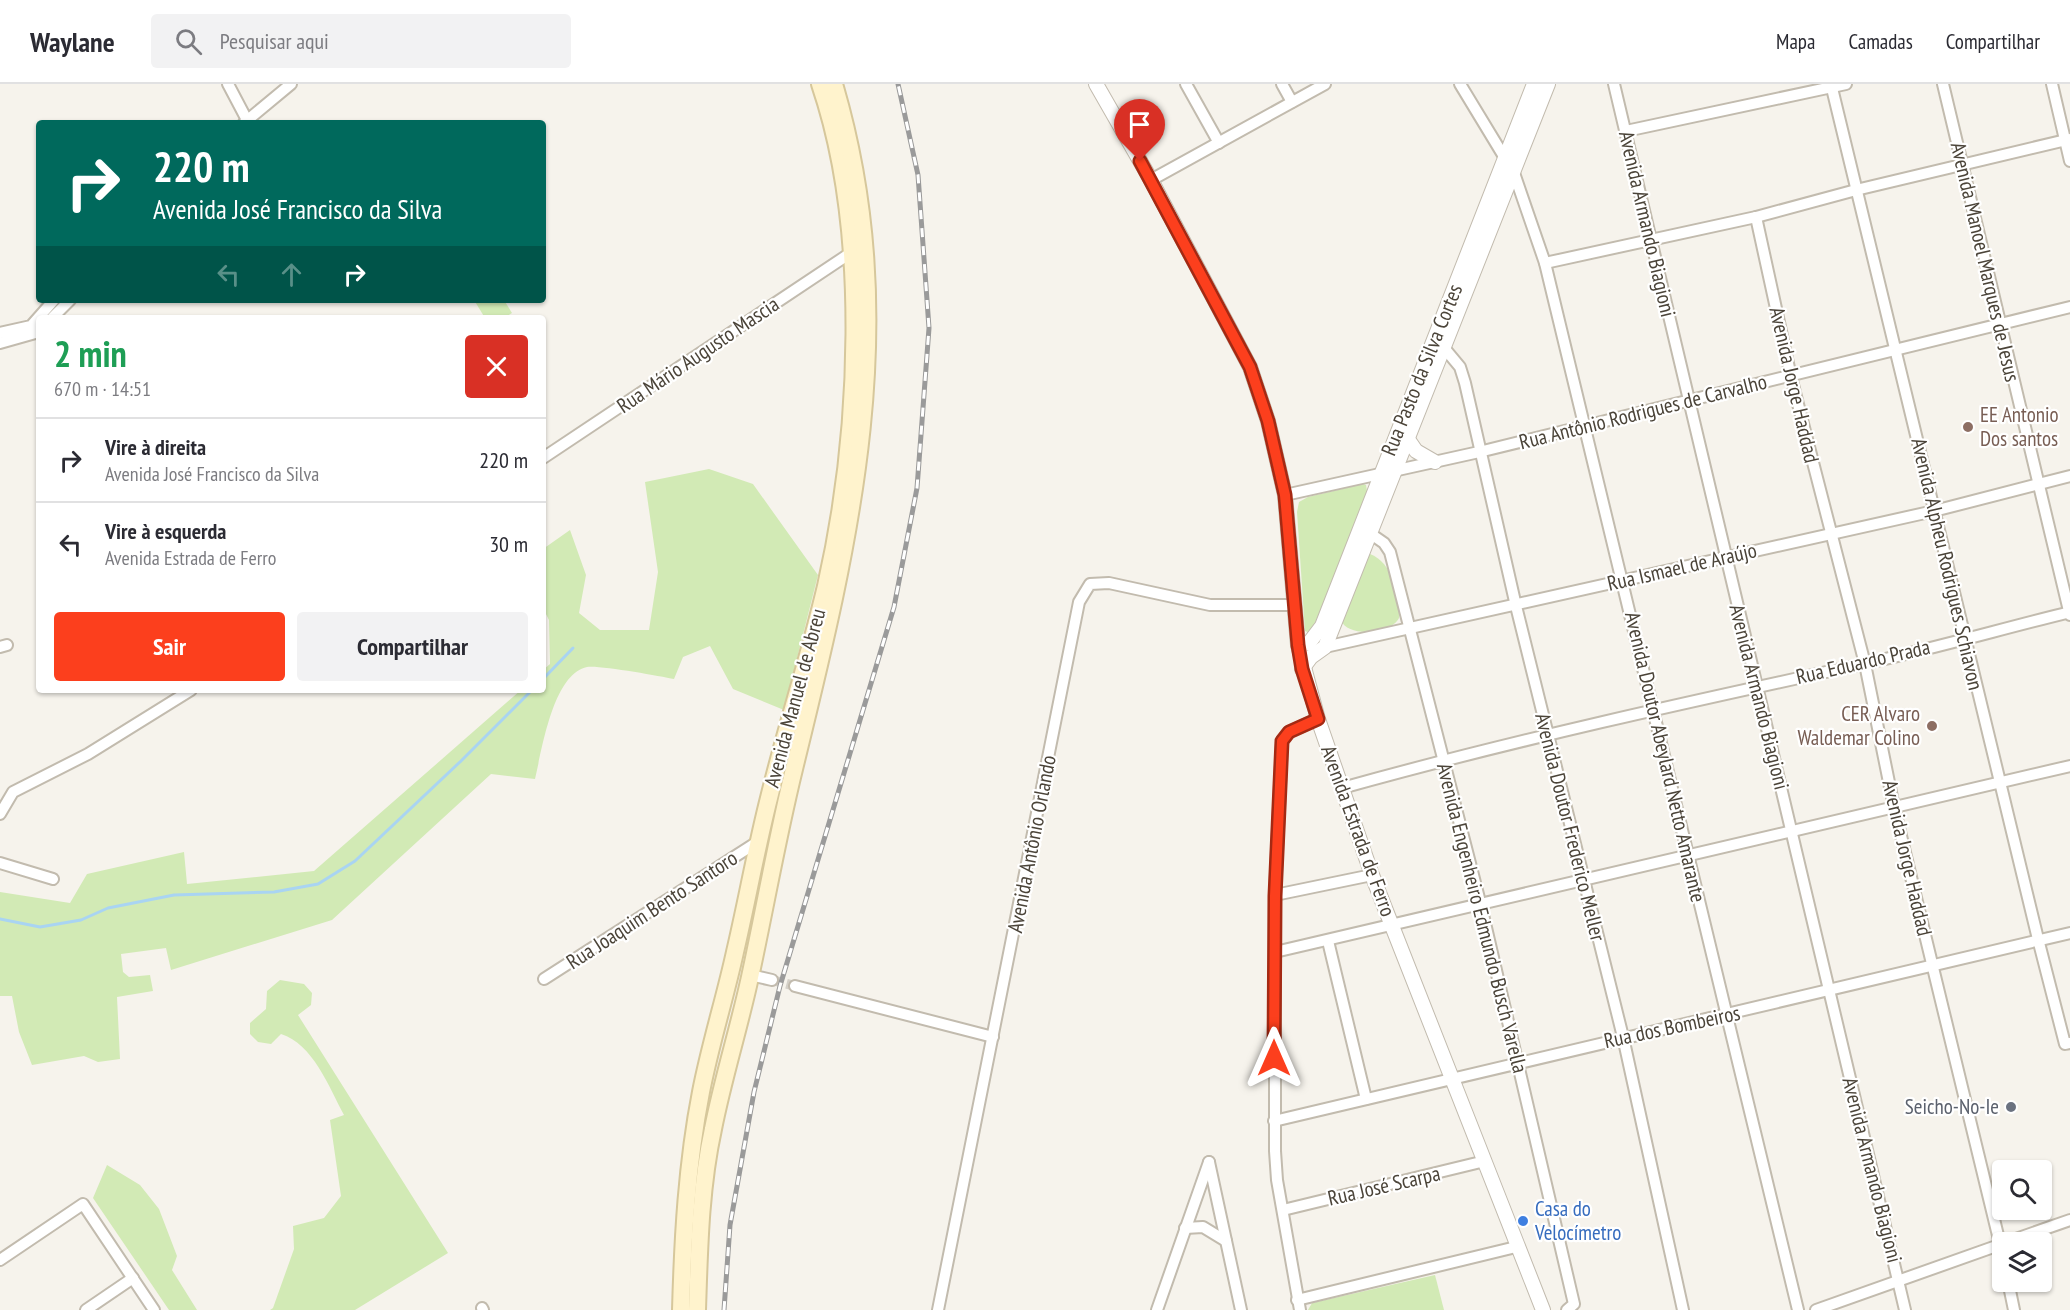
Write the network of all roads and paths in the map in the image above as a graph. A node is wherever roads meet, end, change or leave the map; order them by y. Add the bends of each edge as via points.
1 (228, 84) edge
2 (291, 84) edge
3 (820, 84) edge
4 (834, 84) edge
5 (1096, 84) edge
6 (1186, 84) edge
7 (1282, 84) edge
8 (1325, 84) edge
9 (1460, 84) edge
10 (1534, 84) edge
11 (1548, 84) edge
12 (1614, 84) edge
13 (1846, 84) edge
14 (1943, 84) edge
15 (2052, 84) edge
16 (1832, 86) edge
17 (1292, 102) junction
18 (244, 120) edge
19 (247, 120) edge
20 (1626, 131) junction
21 (2067, 140) edge
22 (1219, 143) junction
23 (1506, 158) junction
24 (2070, 160) edge
25 (1962, 165) junction
26 (1514, 173) junction
27 (1151, 180) junction
28 (1856, 189) junction
29 (1756, 218) junction
30 (1651, 240) junction
31 (852, 252) junction
32 (1545, 263) junction
33 (51, 303) edge
34 (67, 303) edge
35 (2070, 307) edge
36 (41, 315) edge
37 (55, 315) edge
38 (36, 320) edge
39 (2000, 324) junction
40 (0, 333) edge
41 (36, 333) edge
42 (0, 343) edge
43 (1897, 348) junction
44 (1445, 349) junction
45 (1791, 377) junction
46 (1689, 400) junction
47 (1586, 426) junction
48 (1407, 438) junction
49 (1479, 452) junction
50 (546, 456) edge
51 (1435, 462) junction
52 (1387, 472) junction
53 (2070, 476) edge
54 (2038, 485) junction
55 (1285, 495) junction
56 (1934, 511) junction
57 (1830, 532) junction
58 (1371, 534) junction
59 (1725, 556) junction
60 (1624, 581) junction
61 (1295, 605) junction
62 (1516, 606) junction
63 (2070, 613) edge
64 (1410, 630) junction
65 (1964, 639) junction
66 (1298, 645) junction
67 (1325, 647) junction
68 (1865, 664) junction
69 (1302, 669) junction
70 (1758, 686) junction
71 (186, 693) edge
72 (1654, 711) junction
73 (1318, 719) junction
74 (1547, 734) junction
75 (1444, 759) junction
76 (2070, 766) edge
77 (2000, 782) junction
78 (1342, 788) junction
79 (1894, 807) junction
80 (0, 814) edge
81 (1792, 832) junction
82 (759, 841) junction
83 (1687, 856) junction
84 (0, 863) edge
85 (1372, 875) junction
86 (53, 879) dead end
87 (1583, 881) junction
88 (1275, 896) junction
89 (1481, 906) junction
90 (1393, 925) junction
91 (2070, 933) edge
92 (2038, 939) junction
93 (1328, 942) junction
94 (1275, 952) junction
95 (1933, 966) junction
96 (750, 975) junction
97 (544, 979) dead end
98 (772, 980) tunnel mouth
99 (795, 986) tunnel mouth
100 (1828, 991) junction
101 (1728, 1015) junction
102 (993, 1037) junction
103 (1623, 1037) junction
104 (2067, 1043) edge
105 (1517, 1061) junction
106 (1452, 1077) junction
107 (1366, 1099) junction
108 (1274, 1121) junction
109 (1485, 1161) junction
110 (1283, 1210) junction
111 (2070, 1220) edge
112 (1185, 1228) junction
113 (2000, 1232) edge
114 (2038, 1232) edge
115 (1226, 1241) junction
116 (1516, 1246) junction
117 (1992, 1249) edge
118 (0, 1260) edge
119 (133, 1278) junction
120 (1899, 1282) junction
121 (2010, 1292) edge
122 (1298, 1305) edge
123 (86, 1310) edge
124 (154, 1310) edge
125 (681, 1310) edge
126 (697, 1310) edge
127 (938, 1310) edge
128 (1157, 1310) edge
129 (1241, 1310) edge
130 (1543, 1310) edge
131 (1568, 1310) edge
132 (1683, 1310) edge
133 (1798, 1310) edge
134 (1816, 1310) edge
135 (1905, 1310) edge
136 (2014, 1310) edge

1 - 18 street
2 - 19 street
3 - 31 main road, Avenida Manuel de Abreu via 845,183
4 - 96 main road, Avenida Manuel de Abreu via 860,200 868,330 864,413 844,557 779,831
5 - 27 street, Avenida Estrada de Ferro
6 - 22 street
7 - 17 street
8 - 17 street
9 - 23 street, Avenida Doutor Abeylard Netto Amarante
10 - 23 street, Rua Pasto da Silva Cortes
11 - 26 street, Rua Pasto da Silva Cortes
12 - 20 street, Avenida Armando Biagioni
13 - 16 street
14 - 25 street, Avenida Manoel Marques de Jesus
15 - 21 street
16 - 20 street
16 - 28 street, Avenida Alpheu Rodrigues Schiavon
17 - 22 street
20 - 30 street, Avenida Armando Biagioni
21 - 24 street
21 - 25 street
22 - 27 street
23 - 26 street, Avenida Doutor Abeylard Netto Amarante
23 - 52 street, Rua Pasto da Silva Cortes
25 - 28 street
25 - 39 street, Avenida Manoel Marques de Jesus
26 - 32 street, Avenida Doutor Abeylard Netto Amarante
26 - 44 street, Rua Pasto da Silva Cortes
27 - 55 street, Avenida Estrada de Ferro via 1250,367 1268,421
28 - 29 street
28 - 43 street, Avenida Alpheu Rodrigues Schiavon
29 - 30 street
29 - 45 street, Avenida Jorge Haddad
30 - 32 street
30 - 46 street, Avenida Armando Biagioni
31 - 50 street, Rua Mário Augusto Mascia
31 - 82 main road, Avenida Manuel de Abreu via 852,388 838,515 826,586
32 - 47 street, Avenida Doutor Abeylard Netto Amarante
33 - 36 street
34 - 37 street
35 - 39 street, Rua Antônio Rodrigues de Carvalho
38 - 40 street via 31,326
39 - 43 street, Rua Antônio Rodrigues de Carvalho
39 - 54 street, Avenida Manoel Marques de Jesus
41 - 42 street
43 - 45 street, Rua Antônio Rodrigues de Carvalho
43 - 56 street, Avenida Alpheu Rodrigues Schiavon
44 - 48 street, Rua Pasto da Silva Cortes
44 - 49 street, Avenida Doutor Frederico Meller via 1462,373
45 - 46 street, Rua Antônio Rodrigues de Carvalho
45 - 57 street, Avenida Jorge Haddad
46 - 47 street, Rua Antônio Rodrigues de Carvalho
46 - 59 street, Avenida Armando Biagioni
47 - 49 street, Rua Antônio Rodrigues de Carvalho
47 - 60 street, Avenida Doutor Abeylard Netto Amarante
48 - 51 street via 1422,455
48 - 52 street, Rua Pasto da Silva Cortes
49 - 51 street, Rua Antônio Rodrigues de Carvalho
49 - 62 street, Avenida Doutor Frederico Meller
51 - 52 street, Rua Antônio Rodrigues de Carvalho
52 - 55 street, Rua Antônio Rodrigues de Carvalho
52 - 58 street, Rua Pasto da Silva Cortes
52 - 66 street, Rua Pasto da Silva Cortes via 1322,626 1309,643
53 - 54 street, Rua Ismael de Araújo
54 - 56 street, Rua Ismael de Araújo
54 - 63 street, Avenida Manoel Marques de Jesus
55 - 61 street, Avenida Estrada de Ferro
56 - 57 street, Rua Ismael de Araújo
56 - 65 street, Avenida Alpheu Rodrigues Schiavon
57 - 59 street, Rua Ismael de Araújo
57 - 68 street, Avenida Jorge Haddad
58 - 64 street, Avenida Engenheiro Edmundo Busch Varella via 1390,552
58 - 67 street, Rua Pasto da Silva Cortes
59 - 60 street, Rua Ismael de Araújo
59 - 70 street, Avenida Armando Biagioni
60 - 62 street, Rua Ismael de Araújo
60 - 72 street, Avenida Doutor Abeylard Netto Amarante
61 - 66 street, Avenida Estrada de Ferro
61 - 102 street, Avenida Antônio Orlando via 1210,605 1109,583 1090,584 1078,602
62 - 64 street, Rua Ismael de Araújo
62 - 74 street, Avenida Doutor Frederico Meller
63 - 65 street, Rua Eduardo Prada
64 - 67 street, Rua Ismael de Araújo
64 - 75 street, Avenida Engenheiro Edmundo Busch Varella
65 - 68 street, Rua Eduardo Prada
65 - 77 street, Avenida Alpheu Rodrigues Schiavon
66 - 69 street, Avenida Estrada de Ferro
67 - 69 street
68 - 70 street, Rua Eduardo Prada
68 - 79 street, Avenida Jorge Haddad
69 - 73 street, Avenida Estrada de Ferro
70 - 72 street, Rua Eduardo Prada
70 - 81 street, Avenida Armando Biagioni
71 - 80 street via 88,753 13,792
72 - 74 street, Rua Eduardo Prada
72 - 83 street, Avenida Doutor Abeylard Netto Amarante
73 - 78 street, Avenida Estrada de Ferro
73 - 88 street via 1289,732 1282,741
74 - 75 street, Rua Eduardo Prada
74 - 87 street, Avenida Doutor Frederico Meller
75 - 78 street, Rua Eduardo Prada
75 - 89 street, Avenida Engenheiro Edmundo Busch Varella
76 - 77 street
77 - 79 street
77 - 92 street, Avenida Alpheu Rodrigues Schiavon
78 - 85 street, Avenida Estrada de Ferro
79 - 81 street
79 - 95 street, Avenida Jorge Haddad
81 - 83 street
81 - 100 street, Avenida Armando Biagioni
82 - 97 street, Rua Joaquim Bento Santoro
82 - 125 main road, Avenida Manuel de Abreu via 701,1090 689,1166
83 - 87 street
83 - 101 street, Avenida Doutor Abeylard Netto Amarante
84 - 86 street
85 - 88 street
85 - 90 street, Avenida Estrada de Ferro
87 - 89 street
87 - 103 street, Avenida Doutor Frederico Meller
88 - 94 street
89 - 90 street
89 - 105 street, Avenida Engenheiro Edmundo Busch Varella
90 - 93 street
90 - 106 street, Avenida Estrada de Ferro
91 - 92 street, Rua dos Bombeiros
92 - 95 street, Rua dos Bombeiros
92 - 104 street, Avenida Alpheu Rodrigues Schiavon
93 - 94 street
93 - 107 street
94 - 108 street
95 - 100 street, Rua dos Bombeiros
95 - 113 street, Avenida Jorge Haddad
96 - 98 street
96 - 126 main road, Avenida Manuel de Abreu via 712,1131
99 - 102 street
100 - 101 street, Rua dos Bombeiros
100 - 120 street, Avenida Armando Biagioni
101 - 103 street, Rua dos Bombeiros
101 - 133 street, Avenida Doutor Abeylard Netto Amarante
102 - 127 street, Avenida Antônio Orlando
103 - 105 street, Rua dos Bombeiros
103 - 132 street, Avenida Doutor Frederico Meller
105 - 106 street, Rua dos Bombeiros
105 - 131 street, Avenida Engenheiro Edmundo Busch Varella via 1574,1304
106 - 107 street, Rua dos Bombeiros
106 - 109 street, Avenida Estrada de Ferro
107 - 108 street, Rua dos Bombeiros
108 - 110 street
109 - 110 street, Rua José Scarpa
109 - 116 street, Avenida Estrada de Ferro
110 - 122 street
111 - 114 street
112 - 115 street via 1203,1227
112 - 115 street via 1209,1162
112 - 128 street
115 - 129 street
116 - 122 street
116 - 130 street, Avenida Estrada de Ferro
117 - 120 street
118 - 119 street via 83,1204
119 - 123 street
119 - 124 street
120 - 134 street
120 - 135 street, Avenida Armando Biagioni
121 - 136 street

